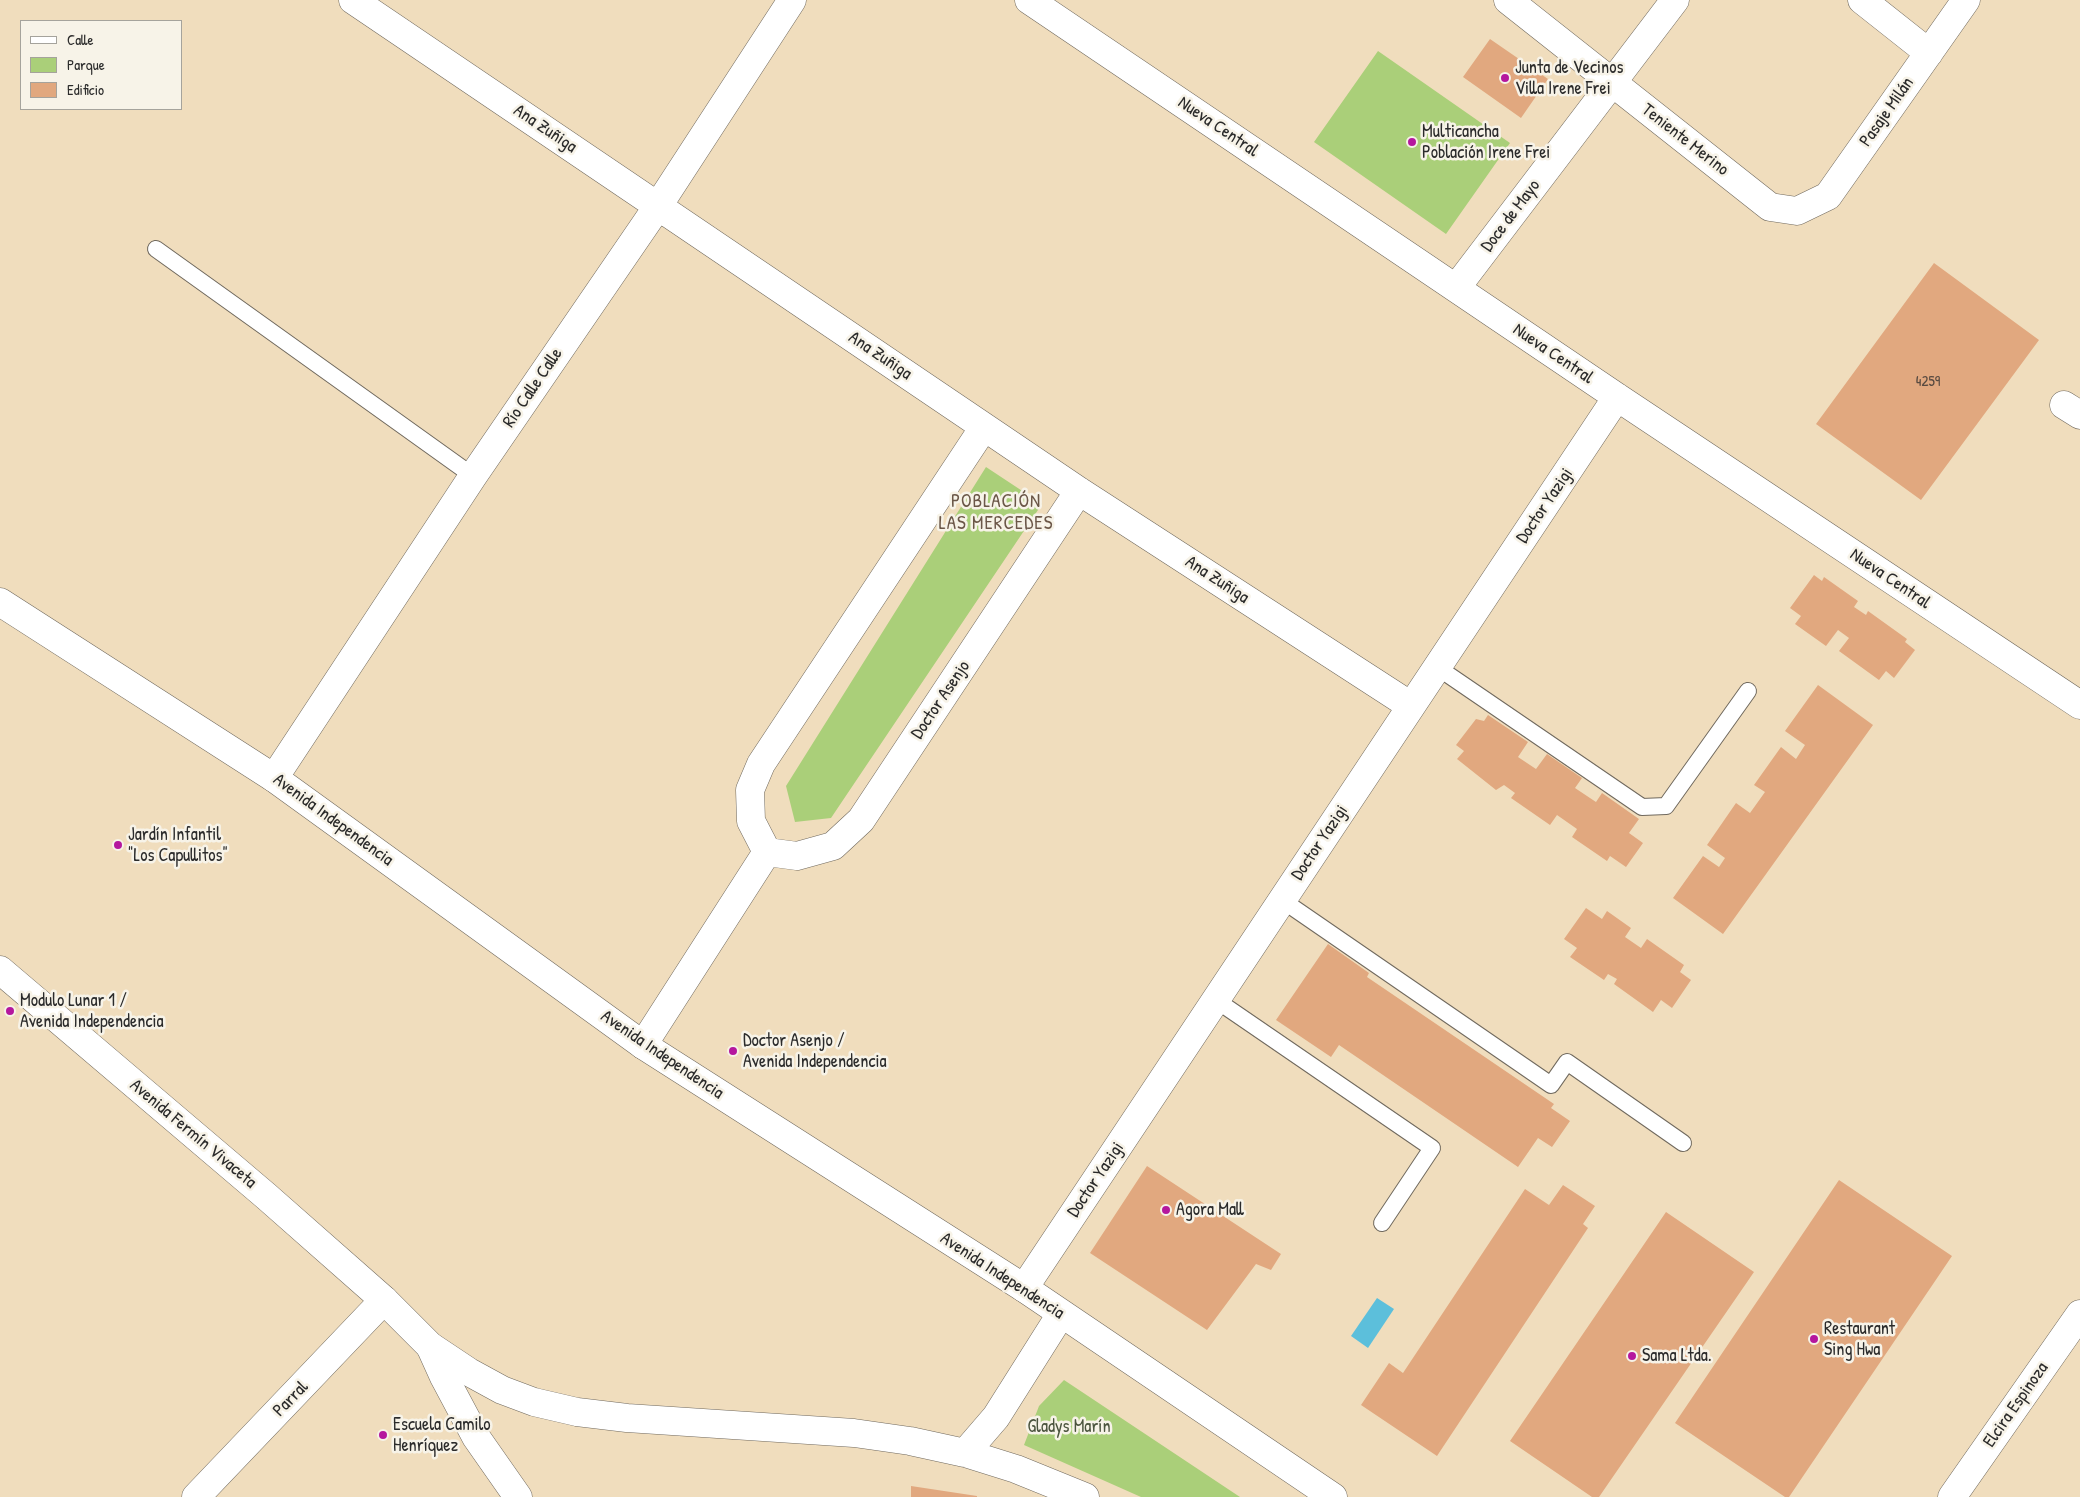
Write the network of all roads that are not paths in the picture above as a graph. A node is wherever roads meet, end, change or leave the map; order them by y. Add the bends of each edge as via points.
1 (353, 0) edge
2 (792, 0) edge
3 (1029, 0) edge
4 (1508, 0) edge
5 (1675, 0) edge
6 (1862, 0) edge
7 (1966, 0) edge
8 (1929, 53) junction
9 (1612, 82) junction
10 (658, 206) junction
11 (1797, 211) joint
12 (156, 249) dead end
13 (1456, 288) junction
14 (1617, 398) junction
15 (984, 427) junction
16 (473, 476) junction
17 (1079, 491) junction
18 (0, 602) edge
19 (1437, 667) junction
20 (1748, 691) dead end
21 (2080, 705) edge
22 (1411, 706) junction
23 (274, 778) junction
24 (767, 852) junction
25 (1282, 900) junction
26 (0, 970) edge
27 (1216, 1000) junction
28 (643, 1045) junction
29 (1683, 1143) dead end
30 (1382, 1223) dead end
31 (1024, 1288) junction
32 (384, 1300) junction
33 (1061, 1314) junction
34 (2080, 1314) edge
35 (430, 1346) junction
36 (965, 1453) junction
37 (196, 1497) edge
38 (518, 1497) edge
39 (1085, 1497) edge
40 (1333, 1497) edge
41 (1952, 1497) edge

1 - 10 street, Ana Zuñiga
2 - 10 street, Río Calle Calle
3 - 13 street, Nueva Central
4 - 9 street, Teniente Merino
5 - 9 street, Doce de Mayo
6 - 8 street
7 - 8 street, Pasaje Milán
8 - 11 street, Pasaje Milán via 1828,196
9 - 11 street, Teniente Merino via 1770,207
9 - 13 street, Doce de Mayo
10 - 15 street, Ana Zuñiga
10 - 16 street, Río Calle Calle
12 - 16 lane
13 - 14 street, Nueva Central
14 - 19 street, Doctor Yazigi
14 - 21 street, Nueva Central
15 - 17 street, Ana Zuñiga
15 - 24 street via 761,764 750,790 751,821
16 - 23 street, Río Calle Calle
17 - 22 street, Ana Zuñiga
17 - 24 street, Doctor Asenjo via 861,820 833,846 796,856
18 - 23 street, Avenida Independencia
19 - 20 lane via 1642,807 1666,806
19 - 22 street, Doctor Yazigi
22 - 25 street, Doctor Yazigi
23 - 28 street, Avenida Independencia
24 - 28 street
25 - 27 street, Doctor Yazigi
25 - 29 lane via 1551,1084 1567,1062
26 - 32 street, Avenida Fermín Vivaceta
27 - 30 lane via 1432,1148
27 - 31 street, Doctor Yazigi
28 - 31 street, Avenida Independencia
31 - 33 street, Avenida Independencia
32 - 35 street
32 - 37 street, Parral
33 - 36 street via 996,1417
33 - 40 street, Avenida Independencia
34 - 41 street, Elcira Espinoza
35 - 36 street via 502,1390 534,1402 577,1412 854,1433
35 - 38 street via 476,1437
36 - 39 street via 1016,1469

